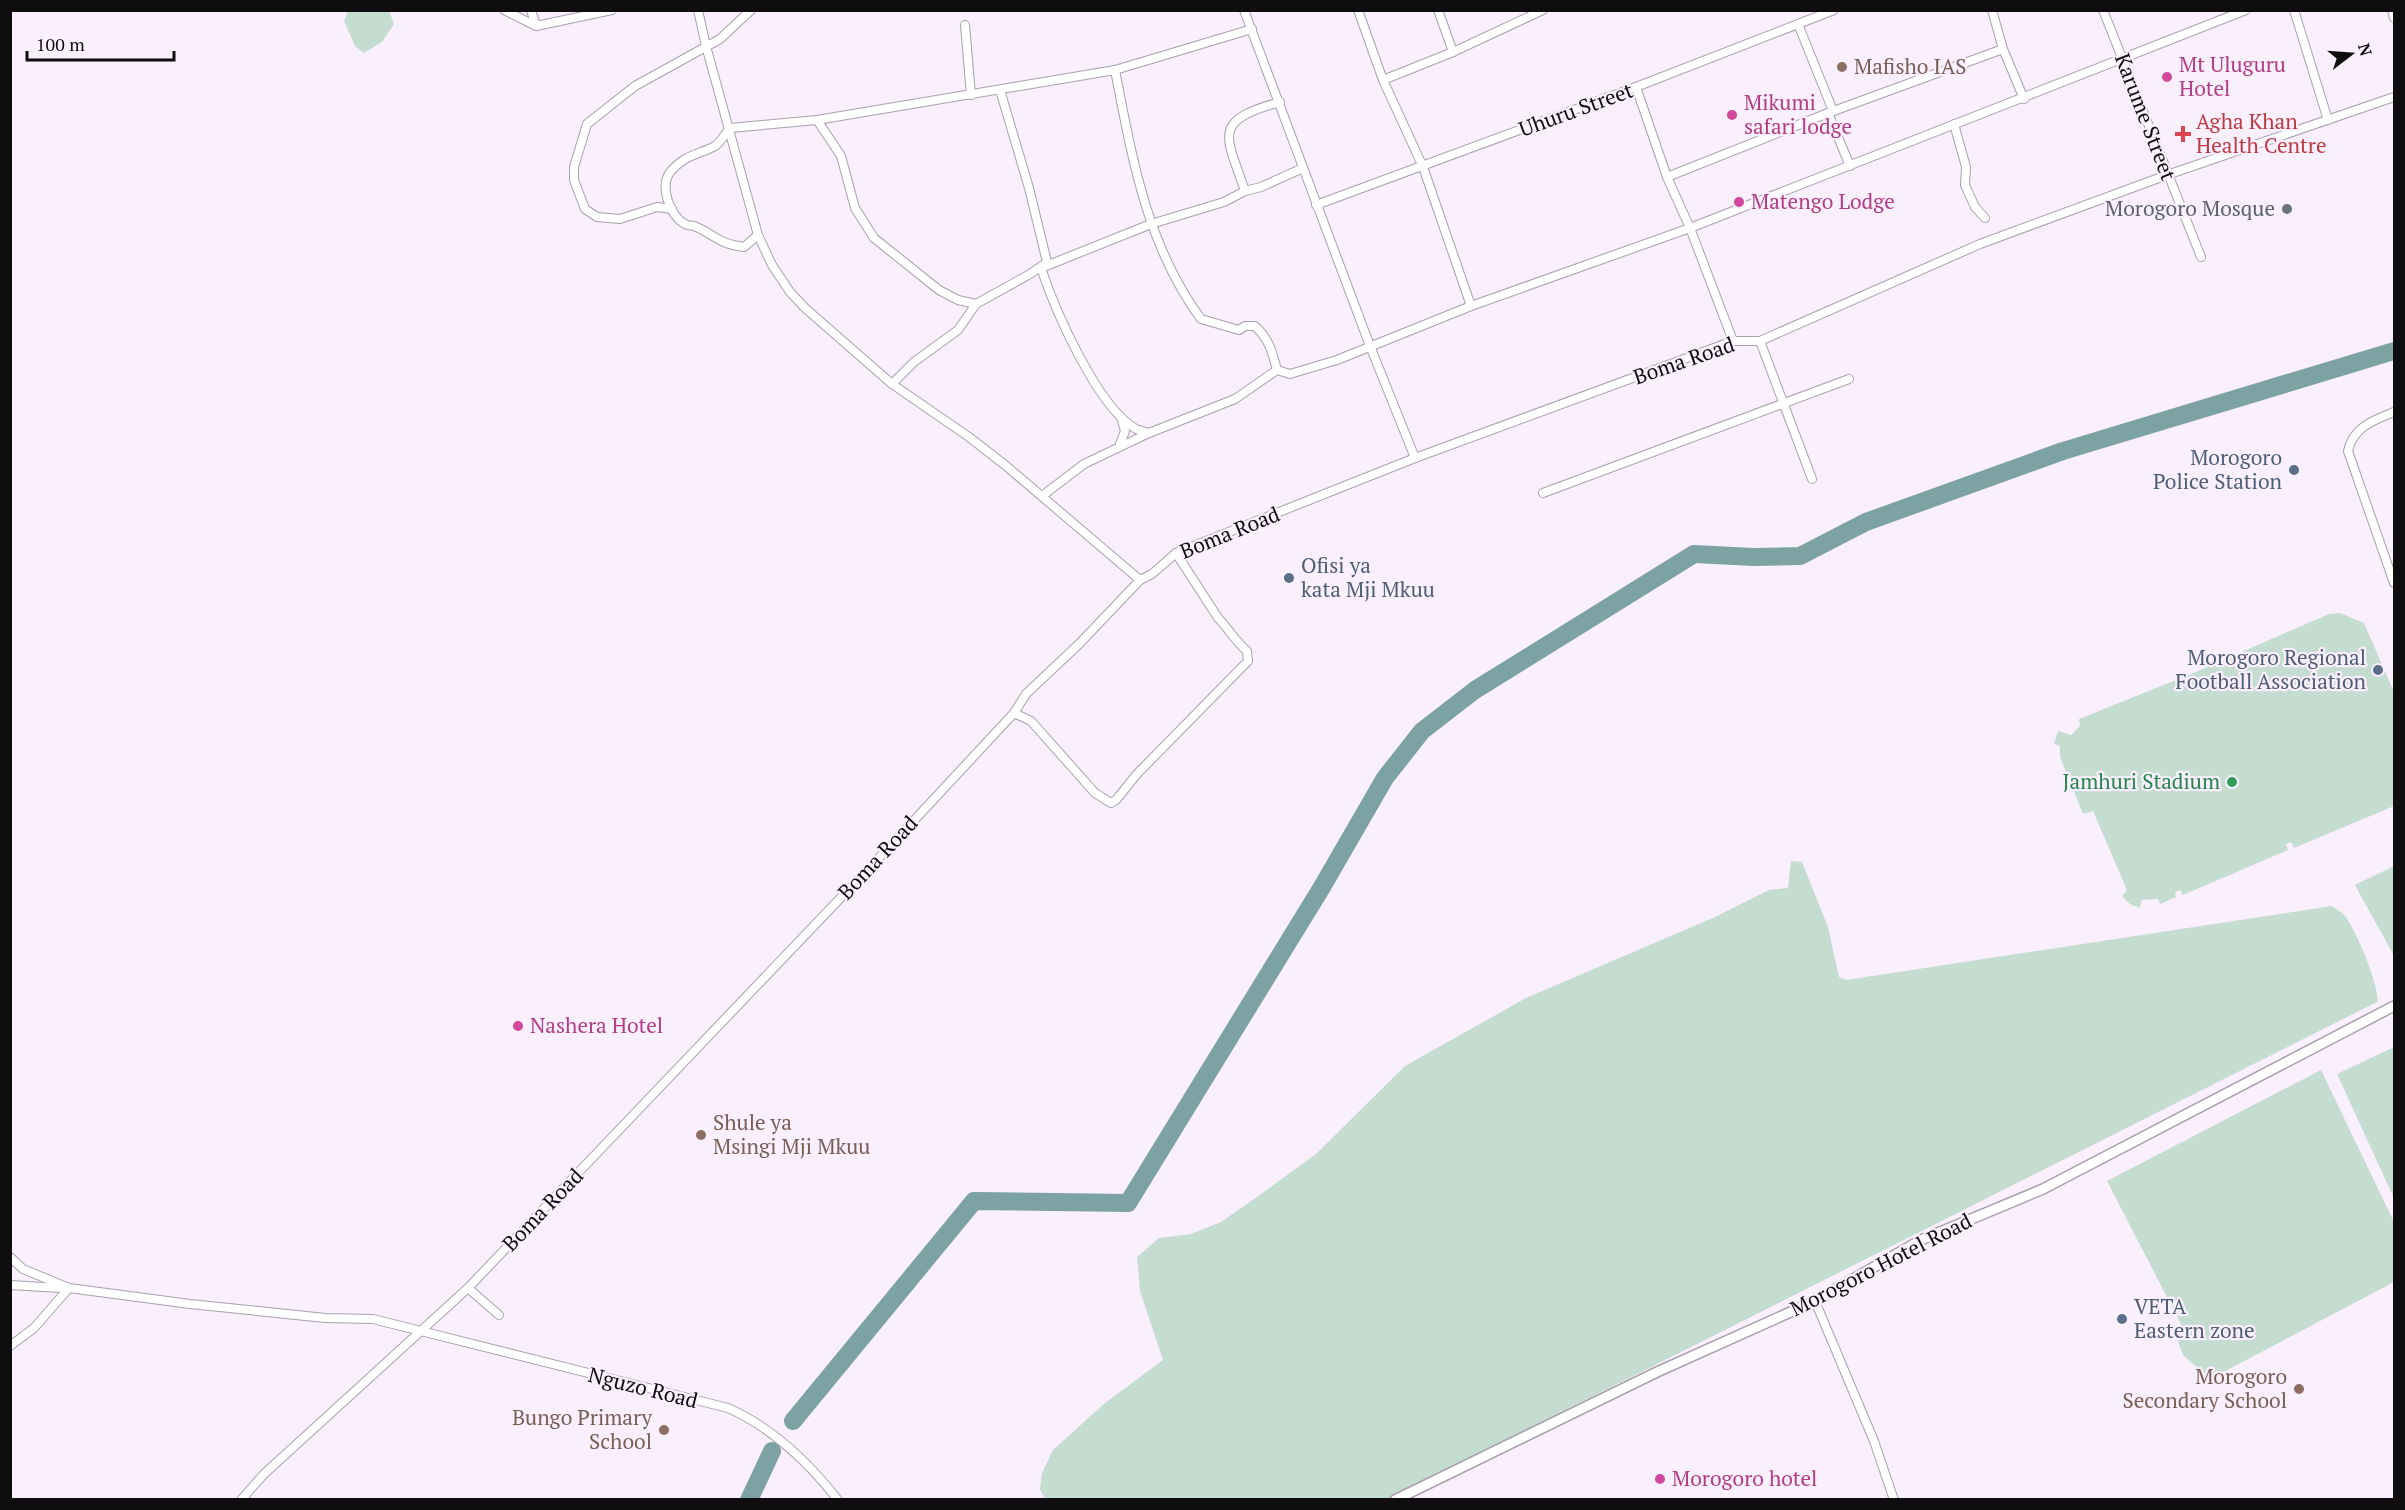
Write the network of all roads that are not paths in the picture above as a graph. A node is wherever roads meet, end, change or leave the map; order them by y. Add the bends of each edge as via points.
1 (504, 10) edge
2 (531, 10) edge
3 (698, 10) edge
4 (751, 10) edge
5 (1244, 10) edge
6 (1358, 10) edge
7 (1438, 10) edge
8 (1543, 10) edge
9 (1834, 10) edge
10 (1992, 10) edge
11 (2103, 10) edge
12 (2246, 10) edge
13 (2294, 10) edge
14 (2392, 10) edge
15 (610, 11) edge
16 (2394, 18) edge
17 (1798, 24) junction
18 (964, 25) dead end
19 (536, 26) junction
20 (1252, 29) junction
21 (706, 46) junction
22 (2003, 49) junction
23 (1453, 52) junction
24 (2123, 59) junction
25 (1115, 70) junction
26 (1383, 80) junction
27 (1636, 87) junction
28 (1000, 90) junction
29 (971, 95) junction
30 (2394, 97) edge
31 (2024, 99) junction
32 (1280, 102) junction
33 (1828, 113) junction
34 (817, 120) junction
35 (2328, 120) junction
36 (1954, 124) junction
37 (729, 128) junction
38 (1423, 166) junction
39 (1850, 166) junction
40 (1303, 168) junction
41 (2167, 175) junction
42 (1667, 177) junction
43 (1245, 191) junction
44 (1316, 205) junction
45 (672, 209) junction
46 (1985, 218) dead end
47 (1150, 224) junction
48 (1690, 228) junction
49 (758, 234) junction
50 (2201, 257) dead end
51 (1044, 265) junction
52 (976, 304) junction
53 (1471, 306) junction
54 (1733, 341) junction
55 (1760, 342) junction
56 (1370, 346) junction
57 (1277, 370) junction
58 (1849, 379) dead end
59 (892, 384) junction
60 (1784, 402) junction
61 (2394, 412) edge
62 (1121, 417) junction
63 (1149, 433) junction
64 (1119, 447) junction
65 (1415, 458) junction
66 (1812, 479) dead end
67 (1543, 493) dead end
68 (1042, 496) junction
69 (1176, 553) junction
70 (1140, 580) junction
71 (2394, 583) edge
72 (1014, 712) junction
73 (2394, 1006) edge
74 (10, 1257) edge
75 (10, 1285) edge
76 (69, 1288) junction
77 (468, 1288) junction
78 (1815, 1301) junction
79 (499, 1315) dead end
80 (419, 1332) junction
81 (10, 1346) edge
82 (242, 1500) edge
83 (838, 1500) edge
84 (1395, 1500) edge
85 (1894, 1500) edge

1 - 19 street
2 - 19 street
3 - 21 street
4 - 21 street via 720,39
5 - 20 street
6 - 26 street
7 - 23 street
8 - 23 street
9 - 17 street, Uhuru Street
10 - 22 street
11 - 24 street, Karume Street
12 - 24 street
13 - 35 street
14 - 16 street
15 - 19 street
17 - 27 street, Uhuru Street
17 - 33 street via 1833,111
18 - 29 street
20 - 25 street
20 - 32 street
21 - 37 street
21 - 45 street via 635,86 597,115 588,124 574,167 581,201 593,216 620,219 657,207
22 - 31 street
22 - 33 street
23 - 26 street
24 - 31 street
24 - 41 street, Karume Street
25 - 28 street
25 - 47 street
26 - 38 street
27 - 38 street, Uhuru Street
27 - 42 street
28 - 29 street
28 - 51 street via 1029,188
29 - 34 street
30 - 35 street, Boma Road
31 - 36 street
32 - 40 street
32 - 43 street via 1243,115 1230,127 1227,138
33 - 39 street
33 - 42 street
34 - 37 street
34 - 52 street via 841,156 855,208 874,238 939,290
35 - 41 street, Boma Road
36 - 39 street
36 - 46 street via 1966,167 1965,185
37 - 45 street via 716,145 691,154 667,177 666,192
37 - 49 street
38 - 44 street, Uhuru Street
38 - 53 street
39 - 48 street
40 - 43 street
40 - 44 street
41 - 50 street, Karume Street
41 - 55 street, Boma Road via 1980,244
42 - 48 street
43 - 47 street via 1224,202
44 - 56 street
45 - 49 street via 685,224 723,243 744,247
47 - 51 street
47 - 57 street via 1169,267 1201,319 1239,330 1255,326 1270,343
48 - 53 street
48 - 54 street
49 - 59 street via 790,292
51 - 52 street
51 - 62 street via 1049,291 1077,349 1102,394
52 - 59 street via 958,330
53 - 56 street
54 - 55 street, Boma Road
54 - 65 street, Boma Road
55 - 60 street
56 - 57 street via 1290,374
56 - 65 street
57 - 63 street via 1234,399
58 - 60 street
59 - 68 street via 969,437
60 - 66 street
60 - 67 street
61 - 71 street via 2367,423 2354,436 2348,451
62 - 63 street
62 - 64 street via 1125,431
63 - 64 street
64 - 68 street via 1084,464
65 - 69 street, Boma Road
68 - 70 street
69 - 70 street, Boma Road
69 - 72 street via 1218,618 1246,651 1248,661 1116,800 1111,803 1095,793 1031,721
70 - 72 street, Boma Road via 1026,694
72 - 77 street, Boma Road
73 - 78 street, Morogoro Hotel Road via 2043,1189 1921,1240
74 - 76 street via 23,1269
75 - 76 street
76 - 80 street, Nguzo Road via 190,1304 373,1320
76 - 81 street via 34,1328
77 - 79 street
77 - 80 street, Boma Road
78 - 84 street, Morogoro Hotel Road via 1657,1372
78 - 85 street
80 - 82 street, Boma Road via 264,1474
80 - 83 street, Nguzo Road via 728,1408 788,1447

